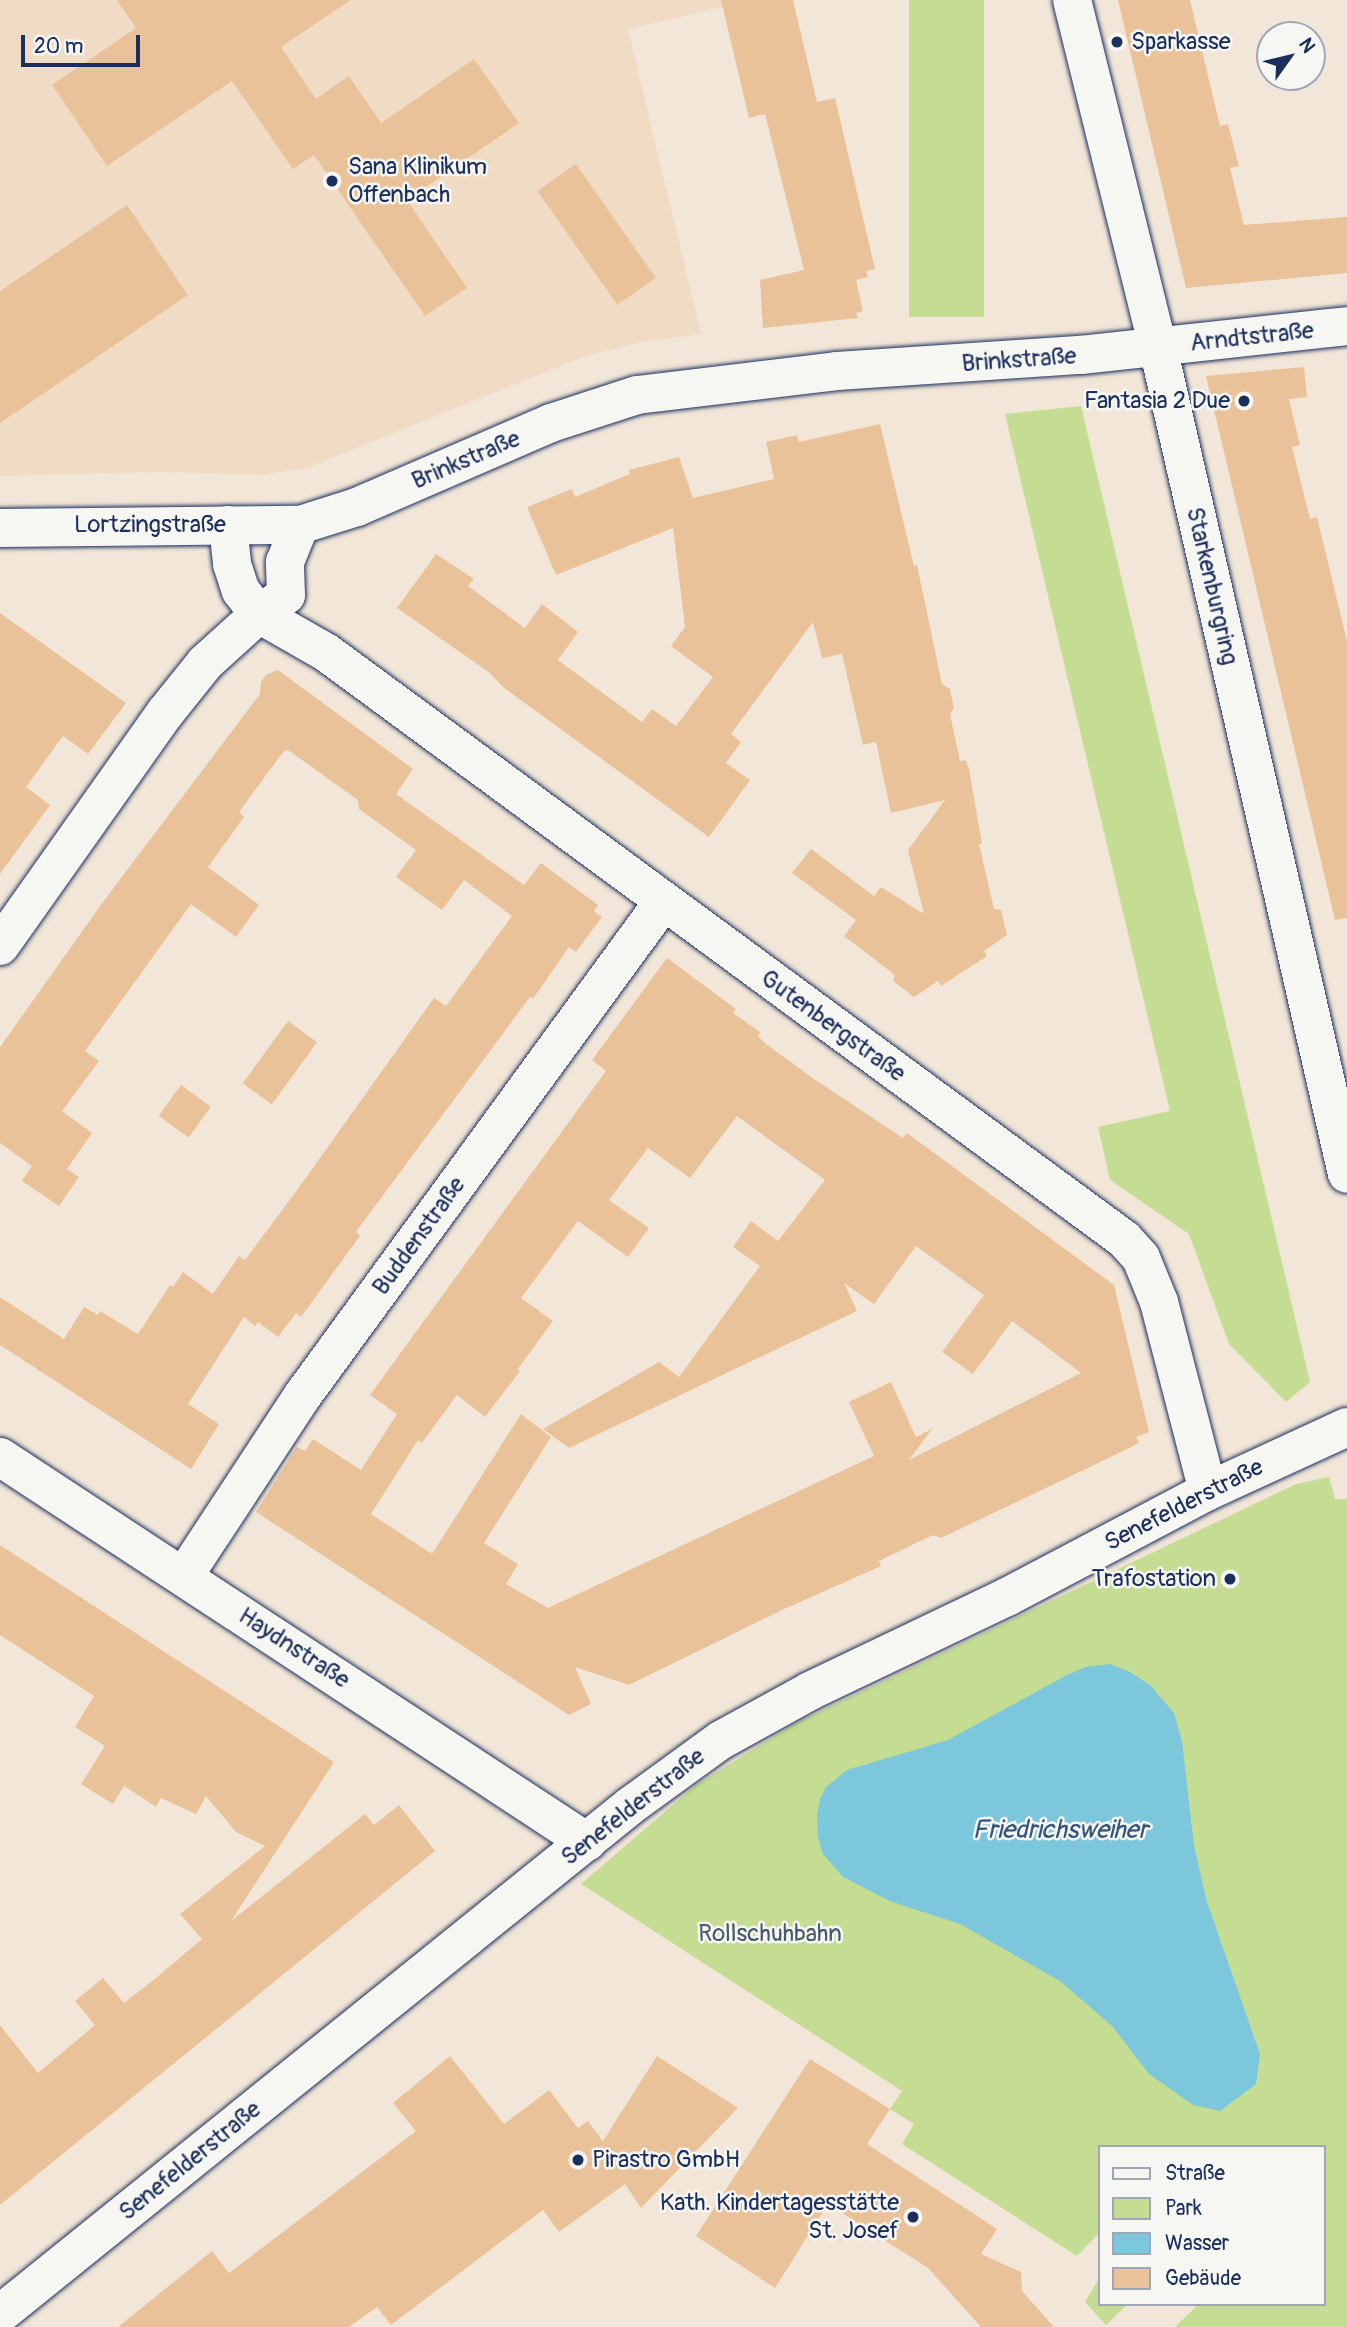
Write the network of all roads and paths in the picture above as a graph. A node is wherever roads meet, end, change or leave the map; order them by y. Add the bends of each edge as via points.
1 (1072, 0) edge
2 (1347, 326) edge
3 (1158, 347) junction
4 (300, 524) junction
5 (228, 525) junction
6 (0, 528) edge
7 (273, 604) junction
8 (663, 902) junction
9 (0, 946) edge
10 (1347, 1174) edge
11 (1347, 1427) edge
12 (0, 1457) edge
13 (1208, 1490) junction
14 (184, 1576) junction
15 (587, 1842) junction
16 (0, 2314) edge
17 (14, 2327) edge

1 - 3 street, Starkenburgring
2 - 3 street, Arndtstraße
3 - 4 street, Brinkstraße via 837,372 637,394 551,423 357,507
3 - 10 street, Starkenburgring
4 - 5 street, Lortzingstraße
4 - 7 street
5 - 6 street, Lortzingstraße
5 - 7 street, Gutenbergstraße via 232,564 241,591
7 - 8 street, Gutenbergstraße via 327,653
7 - 9 street via 205,663 173,703
8 - 13 street, Gutenbergstraße via 1124,1239 1141,1258 1159,1302
8 - 14 street, Buddenstraße via 303,1395
11 - 13 street, Senefelderstraße
12 - 14 street, Haydnstraße
13 - 15 street, Senefelderstraße via 721,1740
14 - 15 street, Haydnstraße
15 - 16 street, Senefelderstraße
16 - 17 street

